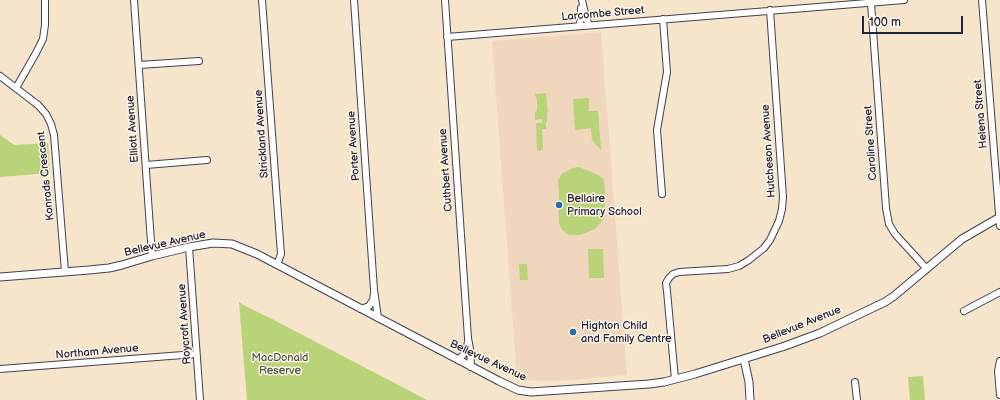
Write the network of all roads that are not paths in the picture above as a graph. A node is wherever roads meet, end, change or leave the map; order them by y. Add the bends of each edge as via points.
1 (45, 0) edge
2 (134, 0) edge
3 (262, 0) edge
4 (354, 0) edge
5 (445, 0) edge
6 (582, 0) edge
7 (904, 0) edge
8 (982, 0) edge
9 (872, 3) junction
10 (770, 10) junction
11 (663, 19) junction
12 (589, 25) junction
13 (579, 26) junction
14 (447, 37) junction
15 (199, 61) dead end
16 (138, 65) junction
17 (0, 76) edge
18 (16, 88) junction
19 (207, 160) dead end
20 (146, 165) junction
21 (662, 194) dead end
22 (1000, 217) edge
23 (1000, 226) edge
24 (189, 246) junction
25 (152, 256) junction
26 (277, 265) junction
27 (926, 268) junction
28 (65, 272) junction
29 (0, 277) edge
30 (374, 290) junction
31 (1000, 292) edge
32 (361, 309) junction
33 (964, 311) dead end
34 (378, 318) junction
35 (468, 338) junction
36 (196, 354) junction
37 (744, 359) junction
38 (458, 360) junction
39 (1000, 361) edge
40 (472, 367) junction
41 (0, 370) edge
42 (675, 379) junction
43 (856, 382) dead end
44 (1000, 395) edge
45 (200, 400) edge
46 (750, 400) edge
47 (857, 400) edge

1 - 18 street via 43,39
2 - 16 street, Elliott Avenue
3 - 26 street, Strickland Avenue via 281,254
4 - 30 street, Porter Avenue
5 - 14 street, Cuthbert Avenue
6 - 12 street
6 - 13 street
7 - 9 street, Larcombe Street
8 - 22 street, Helena Street
9 - 10 street, Larcombe Street
9 - 27 street, Caroline Street via 889,224
10 - 11 street, Larcombe Street
10 - 42 street, Hutcheson Avenue via 783,197 780,221 764,248 739,266 679,272 669,278 666,283
11 - 12 street, Larcombe Street
11 - 21 street via 667,72 657,130
12 - 13 street, Larcombe Street
13 - 14 street, Larcombe Street
14 - 35 street, Cuthbert Avenue
15 - 16 street
16 - 20 street, Elliott Avenue
17 - 18 street, Konrads Crescent
18 - 28 street, Konrads Crescent via 46,114 54,135
19 - 20 street
20 - 25 street, Elliott Avenue
22 - 23 street, Helena Street
22 - 27 street, Bellevue Avenue via 962,239
24 - 25 street, Bellevue Avenue
24 - 26 street, Bellevue Avenue via 232,244
24 - 36 street, Roycroft Avenue
25 - 28 street, Bellevue Avenue via 109,268
26 - 32 street, Bellevue Avenue
27 - 37 street, Bellevue Avenue via 885,302 820,333
28 - 29 street, Bellevue Avenue
30 - 32 street, Porter Avenue via 373,300 369,306
30 - 34 street, Porter Avenue
31 - 33 street
32 - 34 street, Bellevue Avenue
34 - 38 street, Bellevue Avenue
35 - 38 street, Cuthbert Avenue via 467,348
35 - 40 street, Cuthbert Avenue
36 - 41 street, Northam Avenue
36 - 45 street, Roycroft Avenue
37 - 42 street, Bellevue Avenue
37 - 46 street
38 - 40 street, Bellevue Avenue
39 - 44 street
40 - 42 street, Bellevue Avenue via 518,390 531,392 649,384
43 - 47 street

